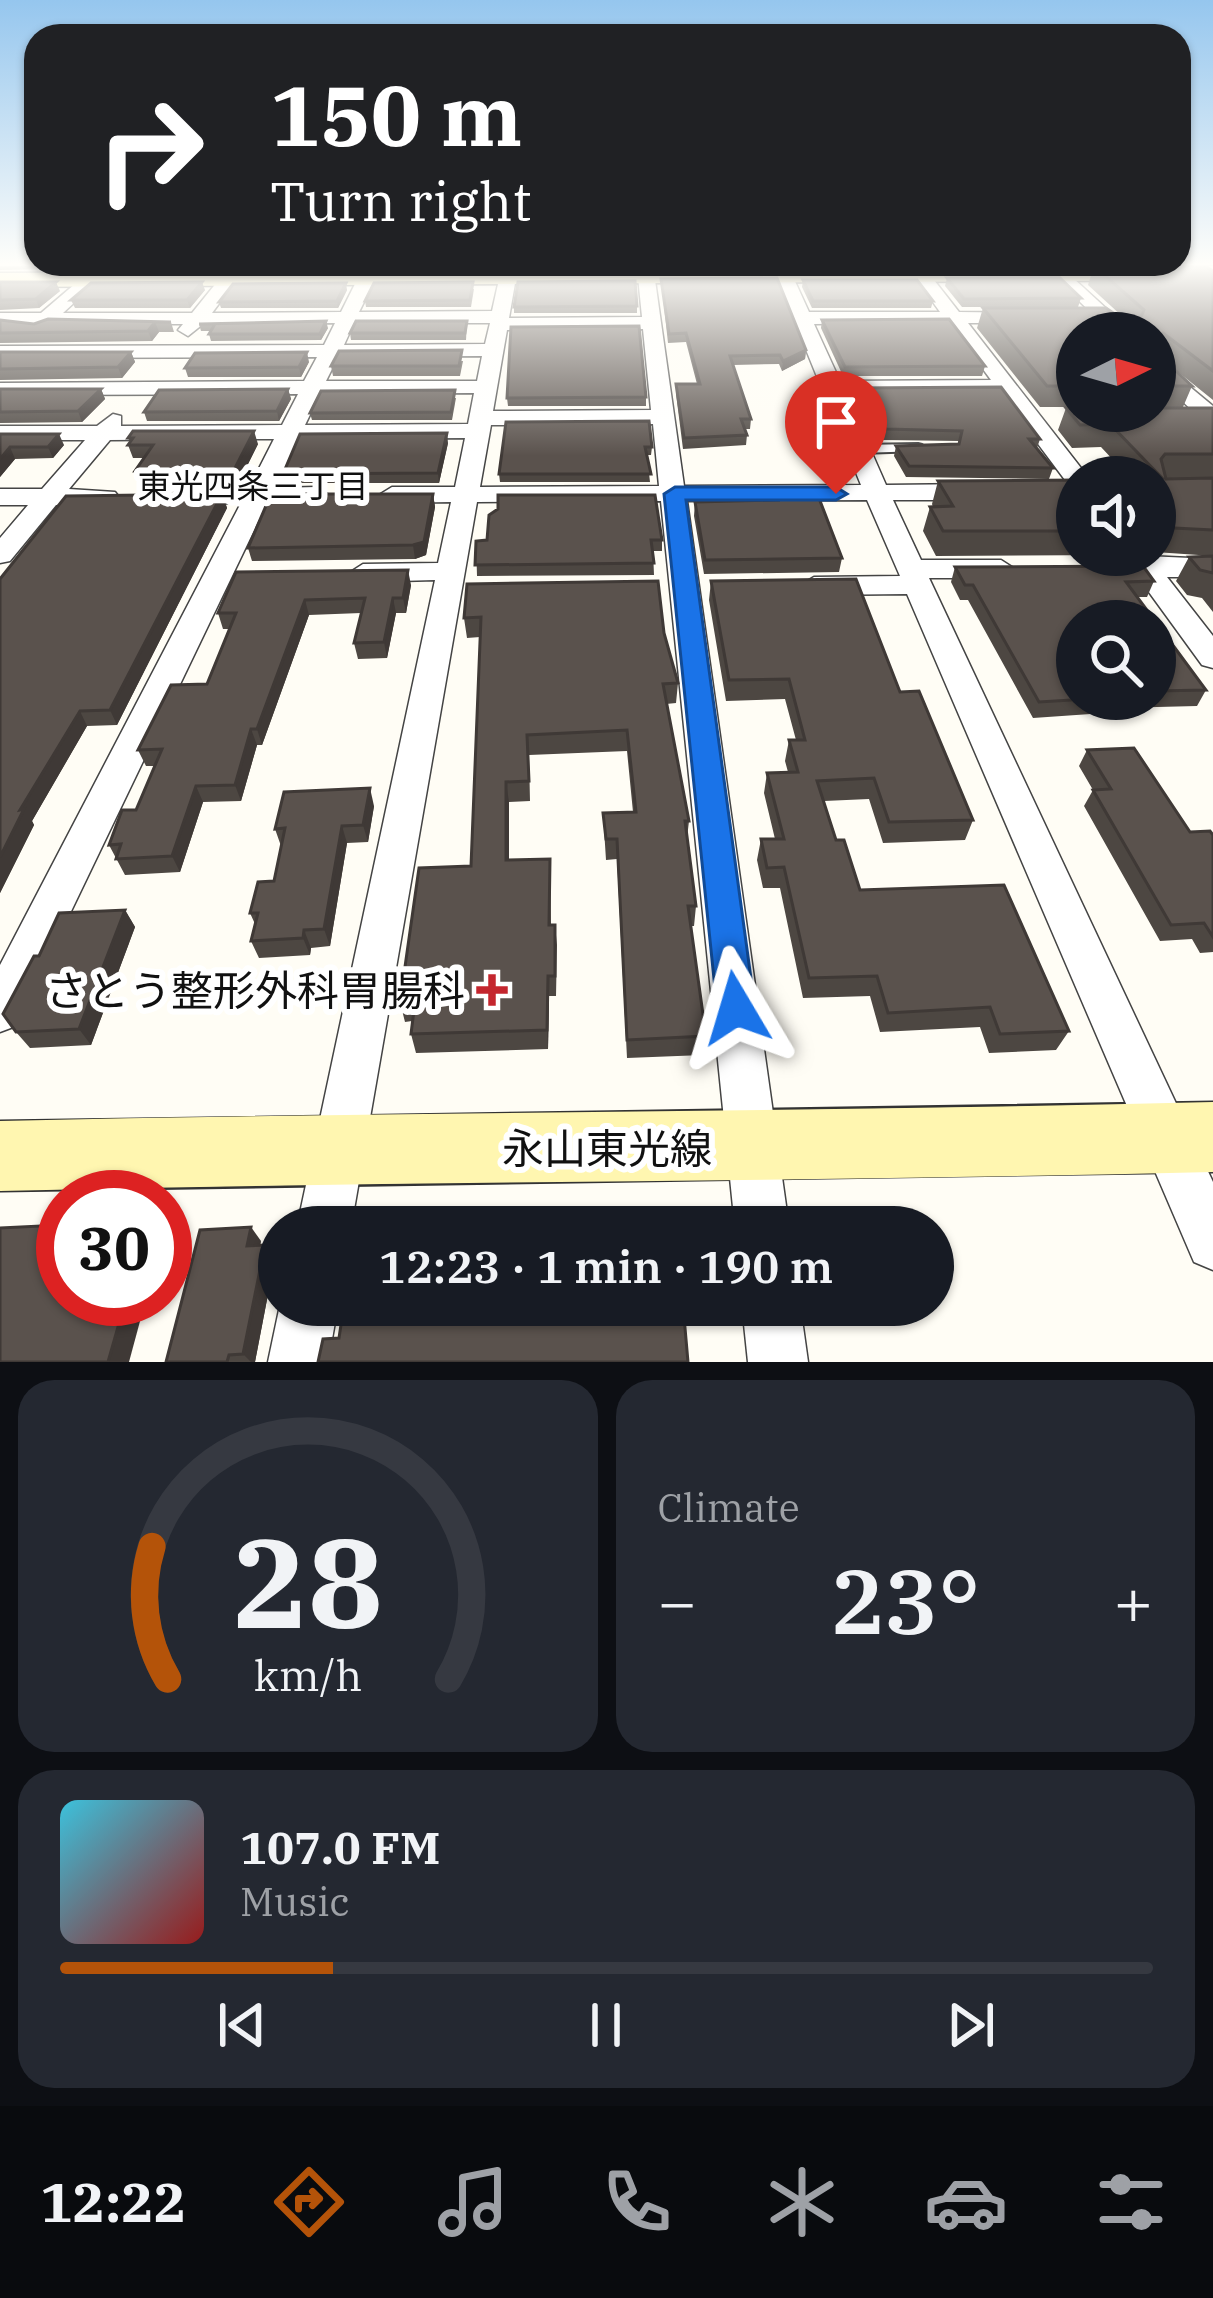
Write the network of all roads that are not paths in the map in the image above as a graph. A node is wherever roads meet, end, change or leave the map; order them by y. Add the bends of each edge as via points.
1 (32, 330) edge
2 (188, 330) edge
3 (341, 330) edge
4 (493, 330) edge
5 (498, 330) junction
6 (508, 330) edge
7 (653, 330) edge
8 (808, 330) edge
9 (963, 330) edge
10 (330, 350) junction
11 (170, 351) junction
12 (3, 354) edge
13 (1176, 384) edge
14 (1006, 386) junction
15 (140, 388) junction
16 (311, 388) junction
17 (832, 388) junction
18 (0, 389) edge
19 (480, 412) junction
20 (665, 417) junction
21 (1176, 419) edge
22 (289, 431) junction
23 (104, 432) junction
24 (0, 433) edge
25 (929, 448) edge
26 (859, 449) junction
27 (1057, 456) edge
28 (1010, 492) edge
29 (464, 494) junction
30 (675, 494) junction
31 (877, 494) junction
32 (256, 496) junction
33 (0, 497) edge
34 (47, 497) junction
35 (0, 555) edge
36 (1176, 565) edge
37 (1213, 568) edge
38 (1030, 569) edge
39 (334, 573) edge
40 (1152, 576) edge
41 (916, 577) junction
42 (455, 584) junction
43 (779, 586) edge
44 (1213, 658) edge
45 (0, 1011) edge
46 (1189, 1137) edge
47 (339, 1148) junction
48 (753, 1148) junction
49 (0, 1156) edge
50 (328, 1206) edge
51 (760, 1206) edge
52 (1213, 1244) edge
53 (305, 1326) edge
54 (774, 1326) edge
55 (298, 1362) edge
56 (778, 1362) edge

1 - 12 street
2 - 11 street
3 - 10 street
4 - 5 street
5 - 6 street
5 - 10 street
5 - 19 street
7 - 20 street
8 - 17 street
9 - 14 street
10 - 11 street
10 - 16 street
11 - 12 street
11 - 15 street
13 - 21 street via 1213,418
14 - 17 street
14 - 27 street via 1042,419
15 - 16 street
15 - 18 street
15 - 23 street
16 - 19 street
16 - 22 street
17 - 26 street
19 - 20 street
19 - 22 street
19 - 29 street
20 - 30 street
22 - 23 street
22 - 32 street
23 - 24 street
23 - 34 street
25 - 26 lane
26 - 31 street
28 - 31 street
29 - 30 street
29 - 32 street
29 - 42 street
30 - 31 street
30 - 48 street
31 - 41 street
32 - 34 street
32 - 45 street via 229,574
33 - 34 street
34 - 35 street
36 - 37 street
38 - 41 street
39 - 42 street
40 - 44 street
41 - 43 street
41 - 46 street
42 - 47 street
46 - 48 street, 永山東光線
46 - 52 street
47 - 48 street, 永山東光線
47 - 49 street, 永山東光線
47 - 50 street
48 - 51 street
53 - 55 street
54 - 56 street

